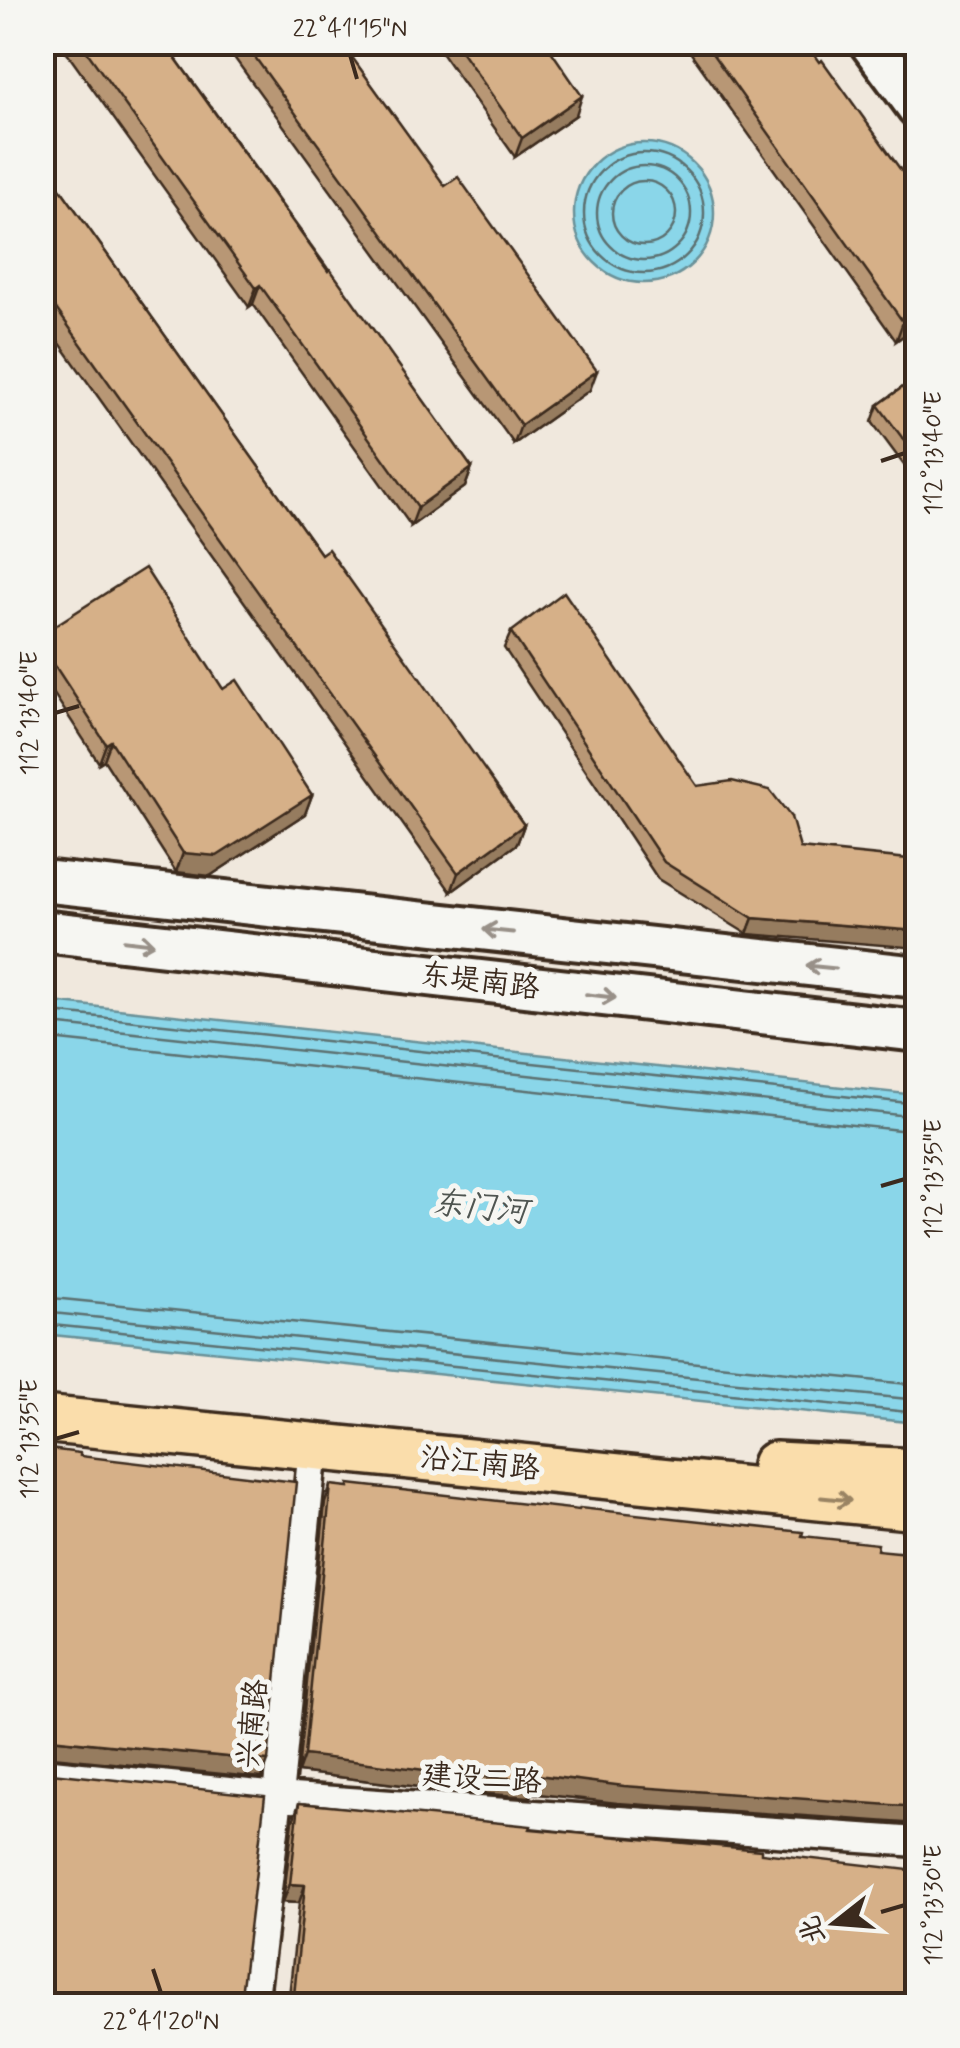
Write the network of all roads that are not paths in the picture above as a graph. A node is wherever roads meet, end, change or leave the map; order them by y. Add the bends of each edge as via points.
1 (870, 42) edge
2 (918, 107) edge
3 (42, 881) edge
4 (42, 931) edge
5 (918, 978) edge
6 (918, 1031) edge
7 (42, 1392) edge
8 (42, 1419) edge
9 (313, 1448) junction
10 (918, 1472) edge
11 (918, 1506) edge
12 (42, 1773) edge
13 (278, 1797) junction
14 (918, 1842) edge
15 (253, 2006) edge

1 - 2 main road
5 -> 3 main road, 东堤南路
4 -> 6 main road, 东堤南路
7 - 10 main road, 沿江南路 via 747,1464
8 - 9 main road, 沿江南路
9 -> 11 main road, 沿江南路
9 - 13 street, 兴南路
12 - 13 street, 建设二路
13 - 14 street, 建设二路
13 - 15 street, 兴南路

